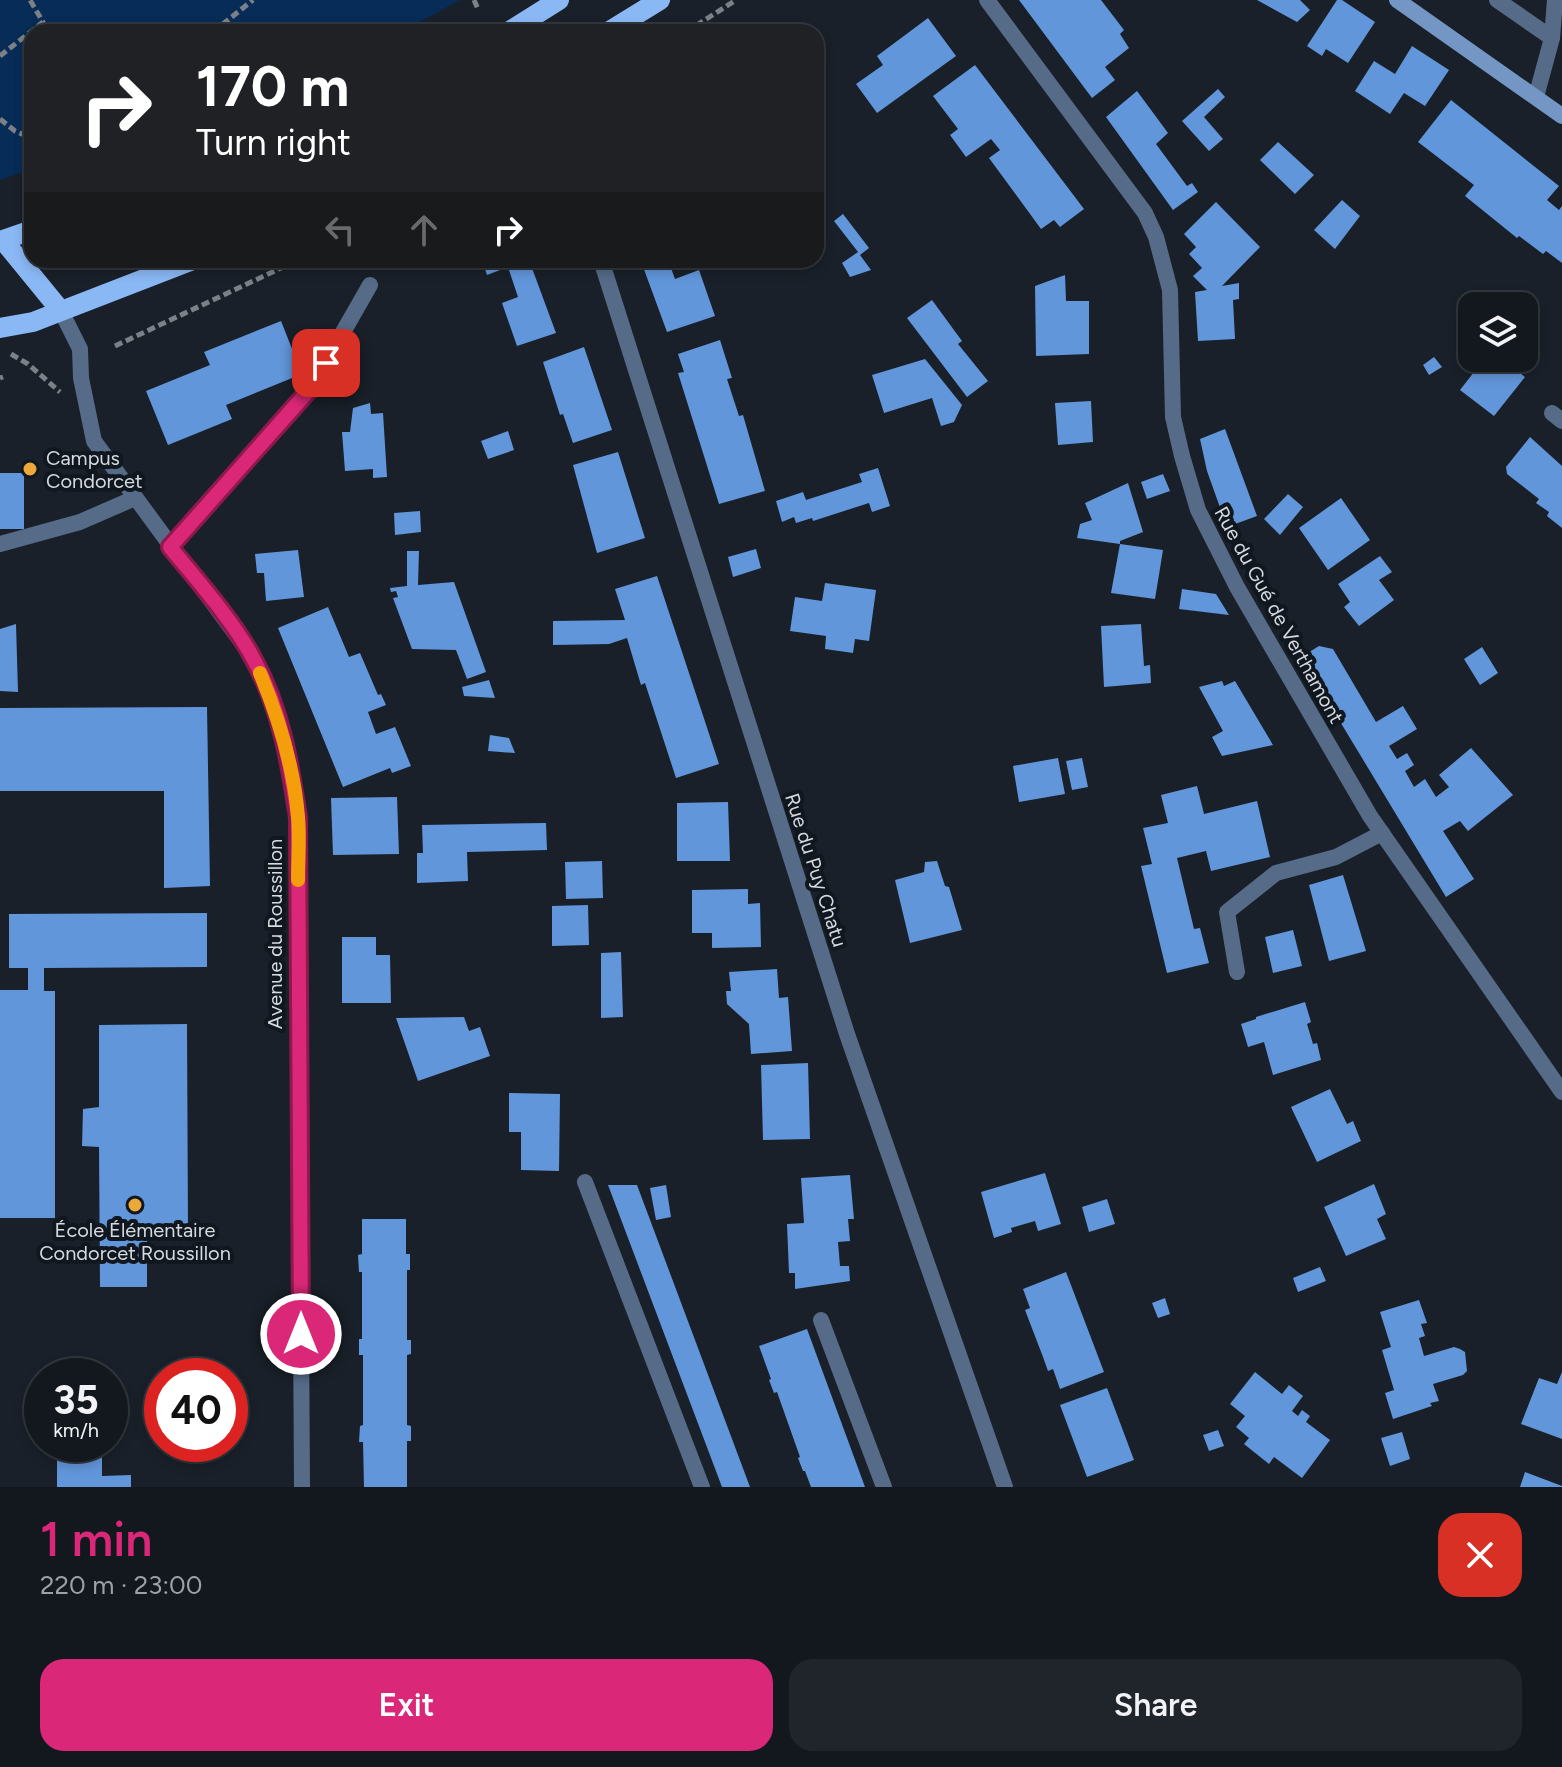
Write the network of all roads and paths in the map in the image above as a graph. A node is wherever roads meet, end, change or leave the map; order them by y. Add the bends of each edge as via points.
1 (30, 0) edge
2 (253, 0) edge
3 (474, 0) edge
4 (559, 0) edge
5 (660, 0) edge
6 (736, 0) edge
7 (987, 0) edge
8 (1397, 0) edge
9 (1497, 0) edge
10 (1555, 0) edge
11 (478, 9) dead end
12 (40, 24) edge
13 (223, 24) edge
14 (521, 24) edge
15 (621, 24) edge
16 (698, 24) edge
17 (24, 37) edge
18 (1552, 38) junction
19 (0, 56) edge
20 (1536, 97) junction
21 (1562, 116) edge
22 (0, 119) edge
23 (24, 135) edge
24 (24, 233) edge
25 (1, 240) edge
26 (24, 266) edge
27 (26, 268) edge
28 (172, 268) edge
29 (281, 268) edge
30 (604, 268) edge
31 (370, 285) dead end
32 (61, 311) junction
33 (1, 338) edge
34 (115, 346) dead end
35 (61, 393) dead end
36 (135, 498) junction
37 (0, 544) edge
38 (170, 547) junction
39 (1382, 833) junction
40 (1237, 972) dead end
41 (1562, 1092) edge
42 (585, 1182) dead end
43 (821, 1320) dead end
44 (302, 1487) edge
45 (702, 1487) edge
46 (884, 1487) edge
47 (1005, 1487) edge

1 - 12 path
2 - 13 path
3 - 11 path
4 - 14 main road
5 - 15 main road
6 - 16 path
7 - 39 street, Rue du Gué de Verthamont via 1145,213 1170,290 1173,417 1198,510 1237,587
8 - 20 main road
9 - 18 street
10 - 18 street
17 - 19 path
18 - 20 street
20 - 21 main road
22 - 23 path
24 - 25 main road
25 - 26 main road, Avenue du Roussillon
27 - 32 main road, Avenue du Roussillon
28 - 32 main road
29 - 34 path
30 - 47 street, Rue du Puy Chatu via 847,1034
31 - 38 street via 311,388
32 - 33 main road
32 - 36 street, Avenue du Roussillon via 80,349 94,441
33 - 35 path
36 - 37 street via 80,522
36 - 38 street, Avenue du Roussillon
38 - 44 street, Avenue du Roussillon via 254,659 279,719 291,767 298,818
39 - 40 street via 1336,857 1276,873 1227,912
39 - 41 street, Rue du Gué de Verthamont
42 - 45 street
43 - 46 street

